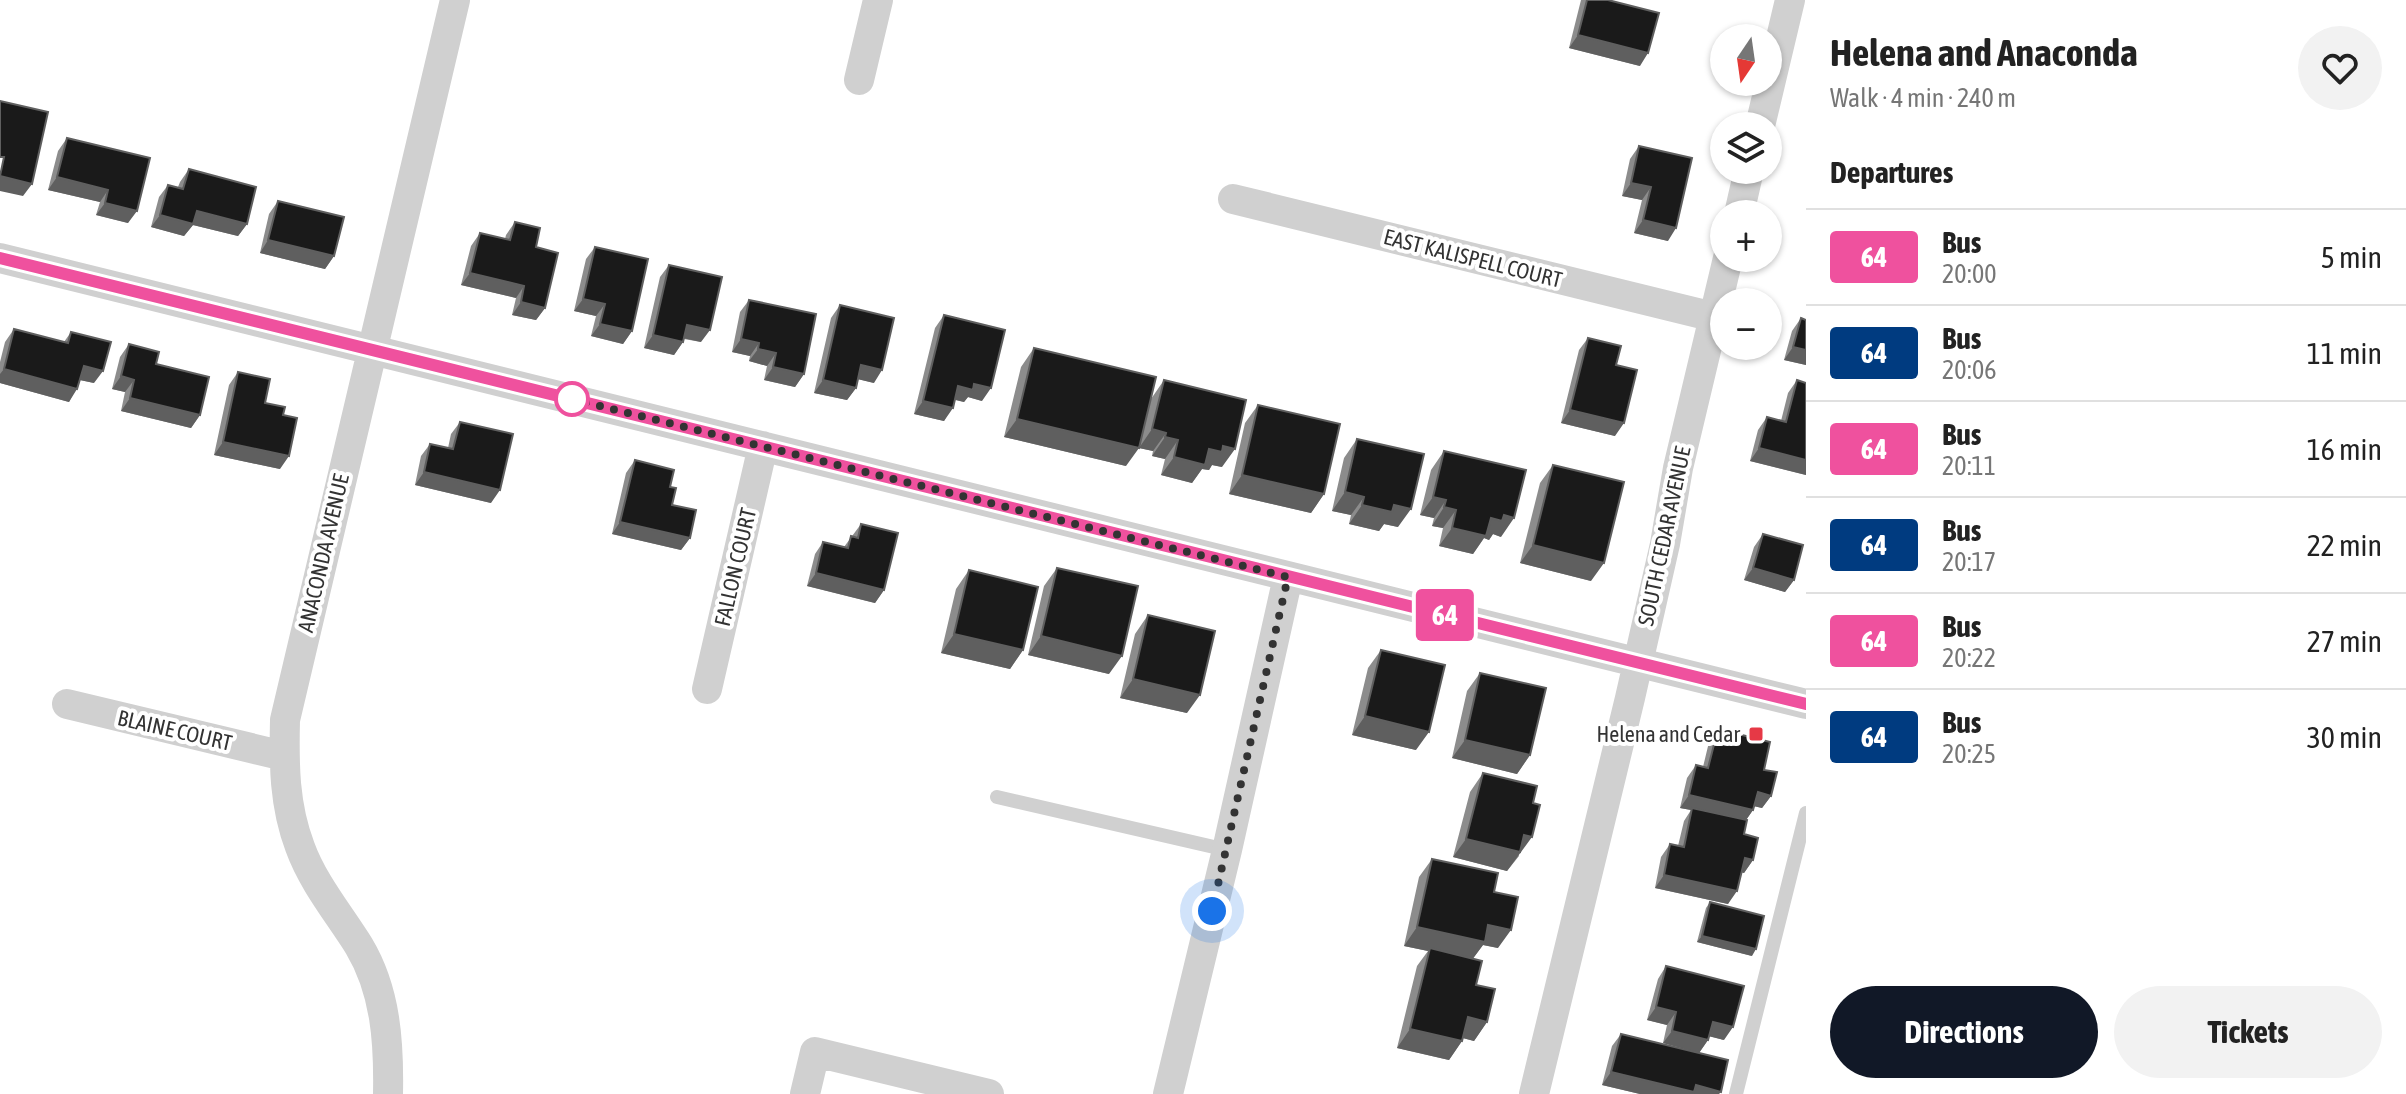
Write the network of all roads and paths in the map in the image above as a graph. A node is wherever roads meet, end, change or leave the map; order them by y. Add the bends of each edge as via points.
1 (455, 0) edge
2 (878, 0) edge
3 (1792, 2) edge
4 (859, 80) dead end
5 (1764, 112) edge
6 (1233, 199) dead end
7 (0, 258) edge
8 (1710, 316) edge
9 (1710, 334) edge
10 (371, 349) junction
11 (763, 446) junction
12 (1288, 577) junction
13 (1638, 663) junction
14 (707, 689) dead end
15 (67, 704) dead end
16 (1806, 704) edge
17 (284, 756) junction
18 (997, 797) dead end
19 (1806, 813) edge
20 (1227, 850) junction
21 (388, 1094) edge
22 (805, 1094) edge
23 (989, 1094) edge
24 (1168, 1094) edge
25 (1534, 1094) edge
26 (1736, 1094) edge

1 - 10 street, ANACONDA AVENUE
2 - 4 street
3 - 5 street
6 - 8 street, EAST KALISPELL COURT
7 - 10 street
9 - 13 street, SOUTH CEDAR AVENUE
10 - 11 street
10 - 17 street, ANACONDA AVENUE via 291,687
11 - 12 street
11 - 14 street, FALLON COURT
12 - 13 street
12 - 20 street
13 - 16 street
13 - 25 street, SOUTH CEDAR AVENUE
15 - 17 street, BLAINE COURT
17 - 21 street, ANACONDA AVENUE via 285,790 301,850 378,988 386,1025
18 - 20 lane
19 - 26 lane
20 - 24 street
22 - 23 street via 815,1052

